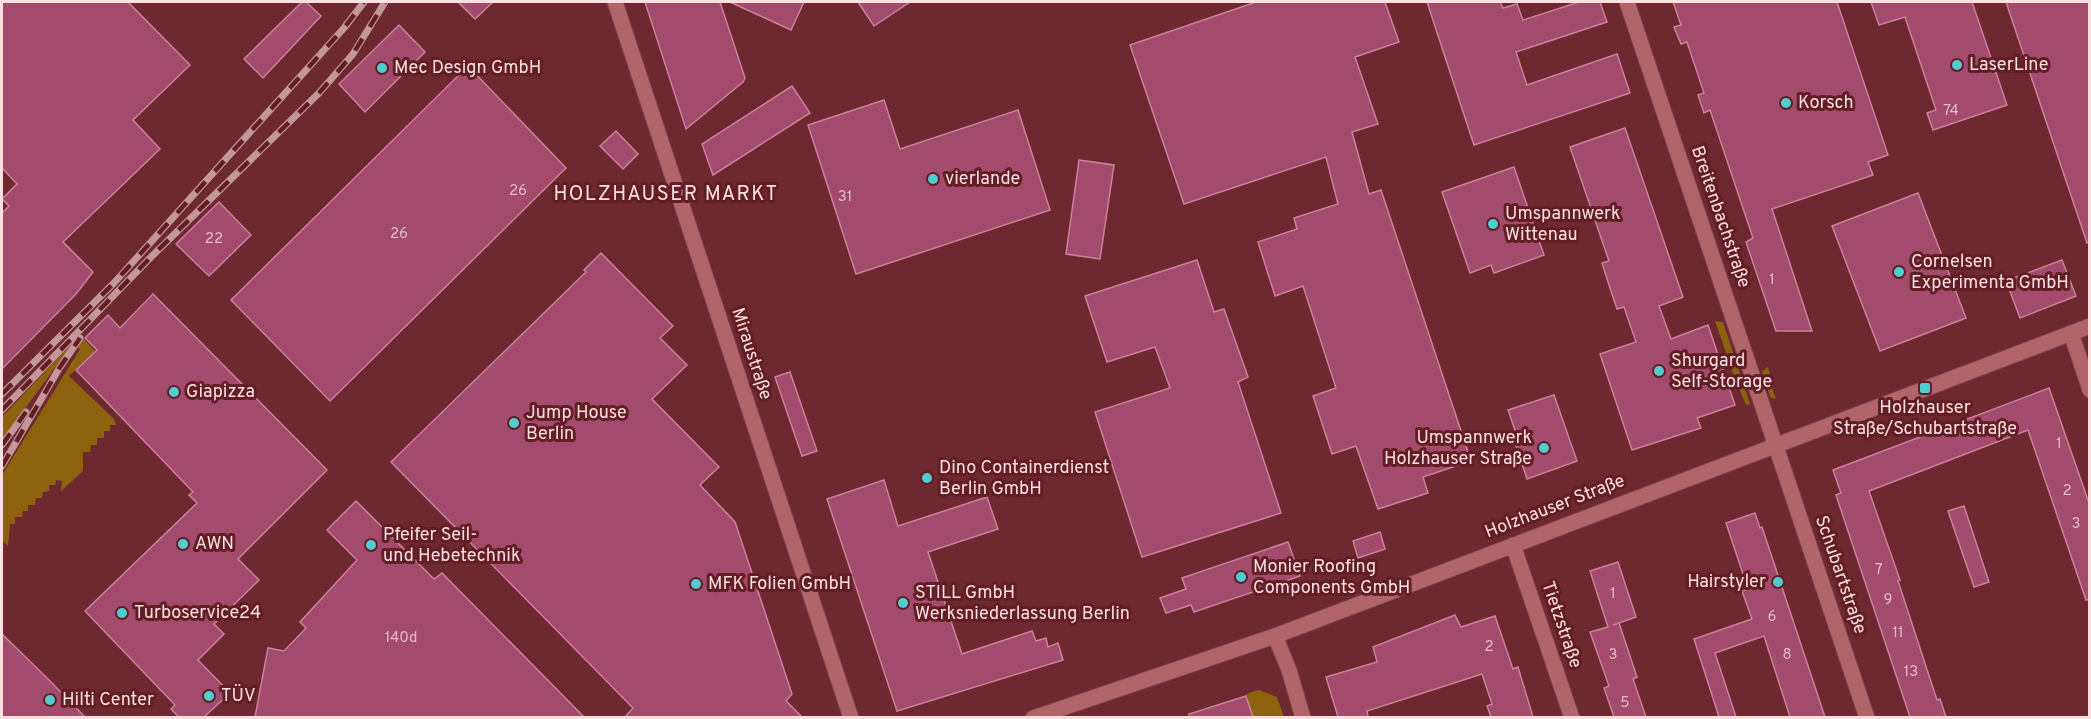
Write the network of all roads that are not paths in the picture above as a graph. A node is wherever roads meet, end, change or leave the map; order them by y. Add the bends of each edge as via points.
1 (615, 2) edge
2 (1627, 2) edge
3 (2090, 326) edge
4 (2071, 333) junction
5 (2090, 390) edge
6 (1776, 445) junction
7 (1513, 544) junction
8 (1275, 636) junction
9 (851, 717) edge
10 (1033, 717) edge
11 (1303, 717) edge
12 (1572, 717) edge
13 (1867, 717) edge

1 - 9 street, Miraustraße
2 - 6 street, Breitenbachstraße
3 - 4 street, Holzhauser Straße
4 - 5 street
4 - 6 street, Holzhauser Straße
6 - 7 street, Holzhauser Straße
6 - 13 street, Schubartstraße
7 - 8 street, Holzhauser Straße
7 - 12 street, Tietzstraße
8 - 10 street, Holzhauser Straße
8 - 11 street

